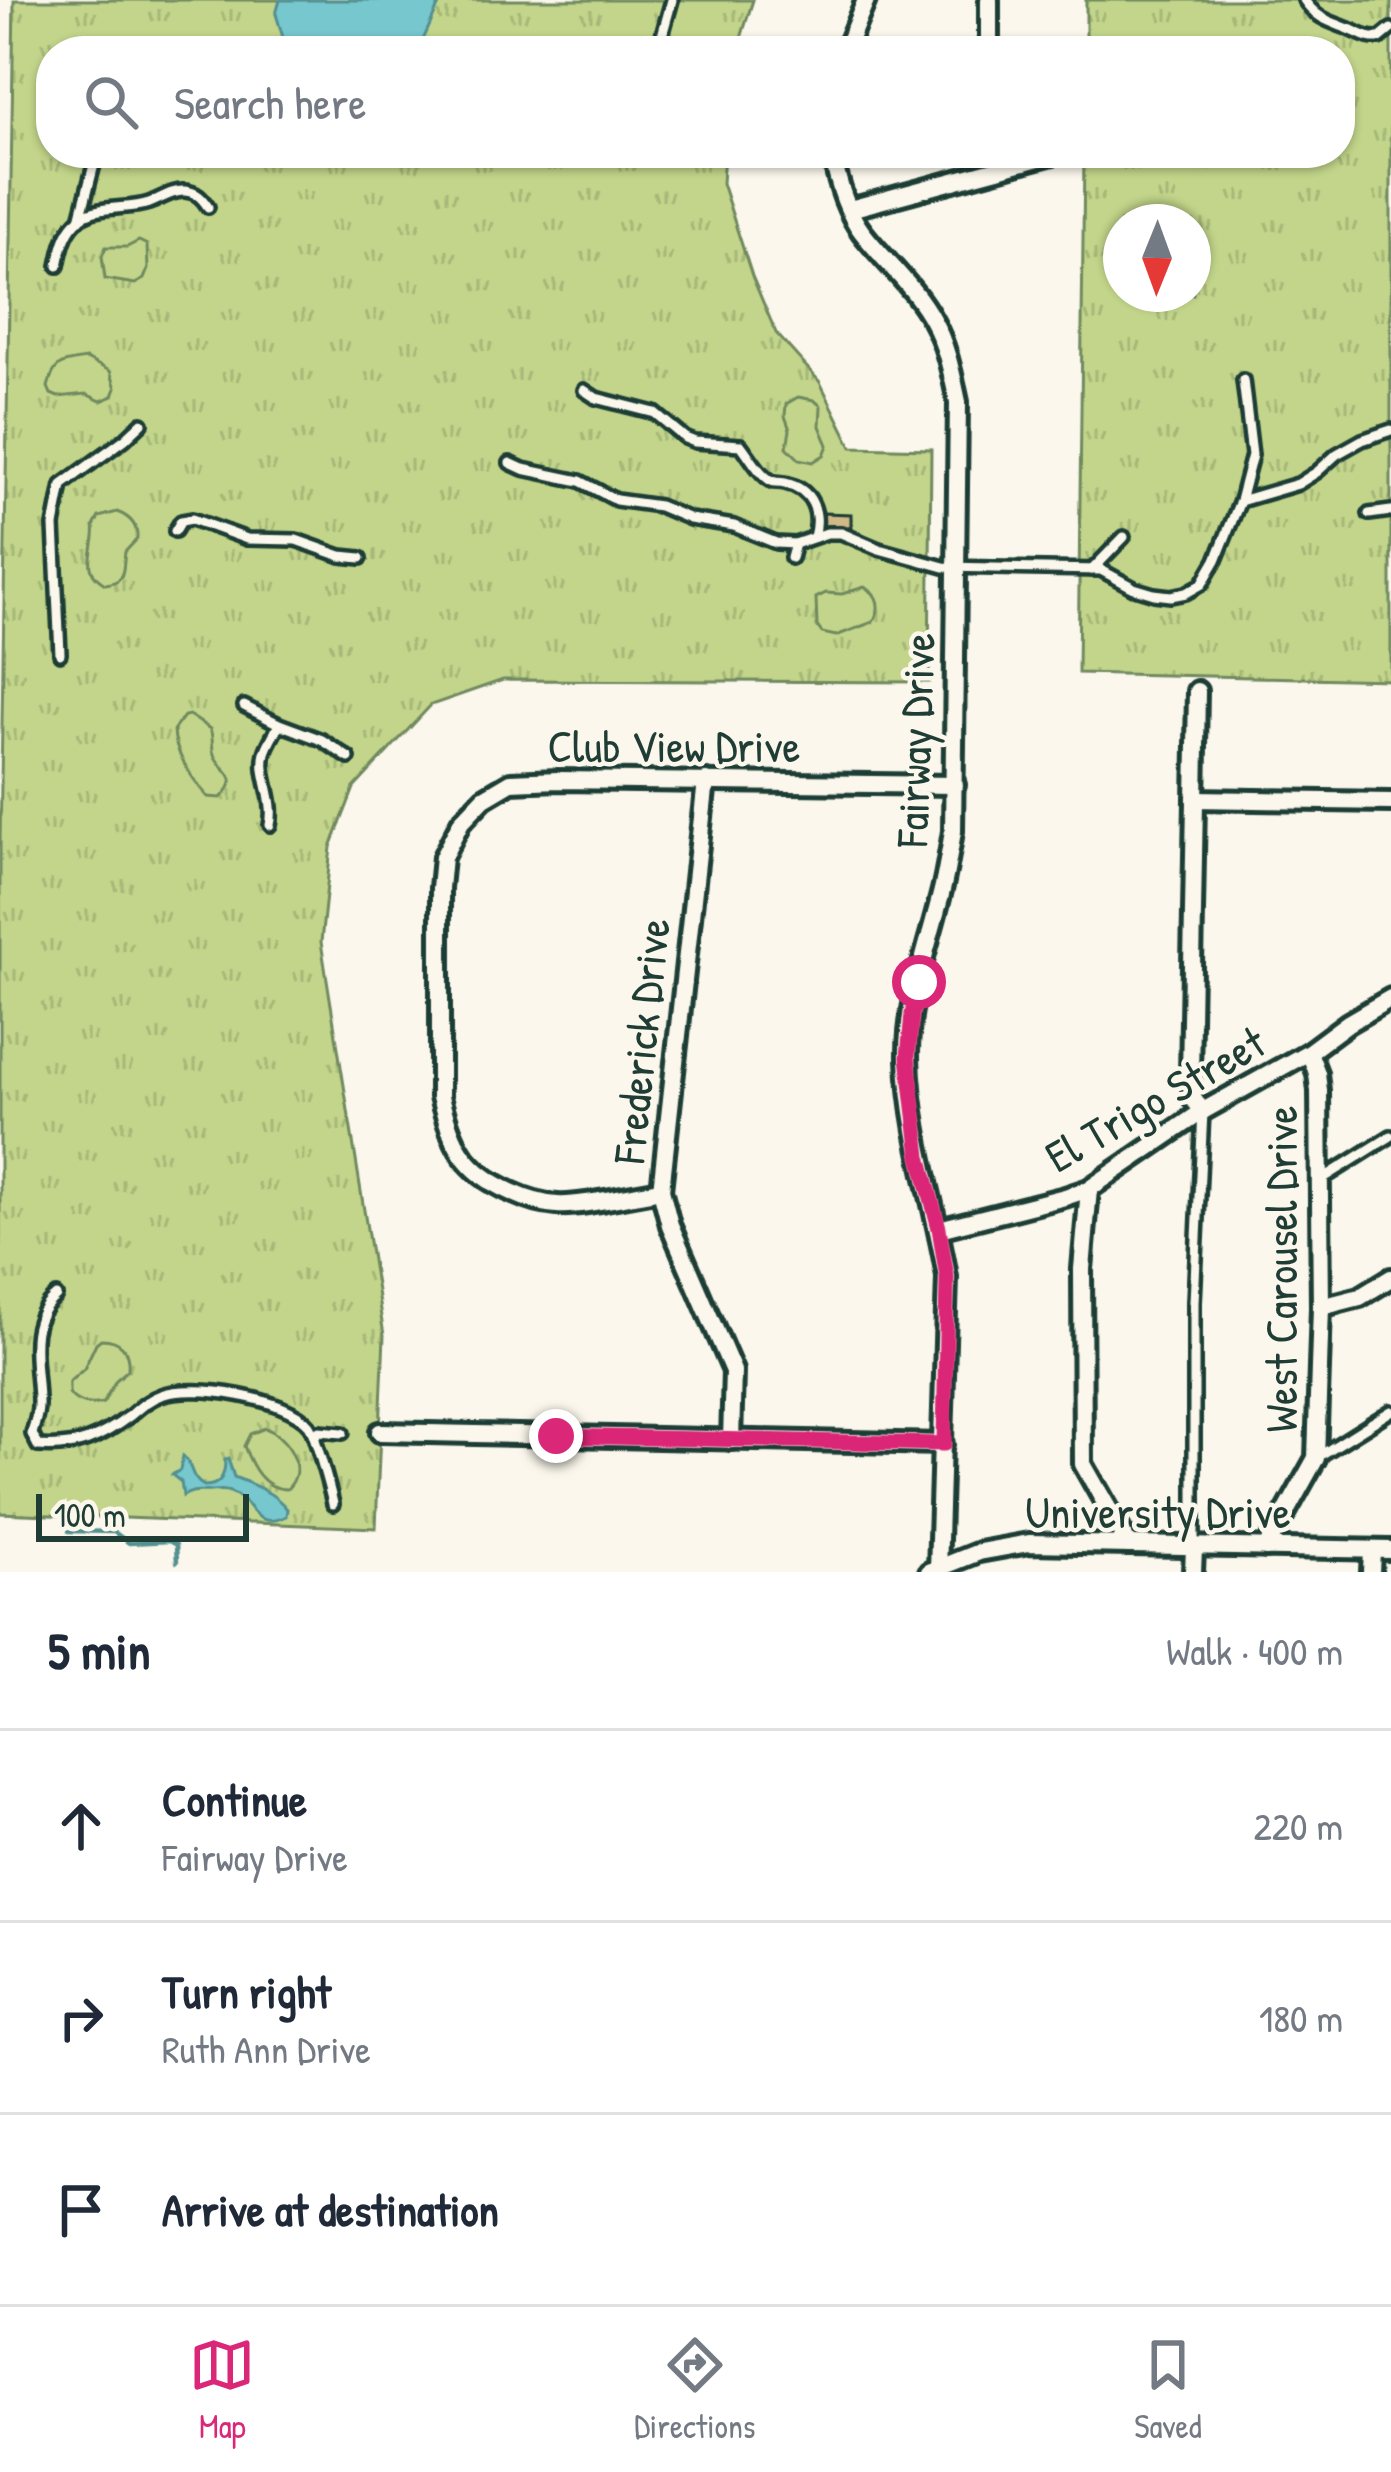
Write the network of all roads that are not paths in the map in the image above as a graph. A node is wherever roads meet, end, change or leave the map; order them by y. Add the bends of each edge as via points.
1 (672, 0) edge
2 (866, 0) edge
3 (989, 0) edge
4 (1304, 0) edge
5 (1391, 29) edge
6 (662, 36) edge
7 (851, 36) edge
8 (989, 36) edge
9 (93, 168) edge
10 (835, 168) edge
11 (970, 168) edge
12 (208, 206) dead end
13 (850, 209) junction
14 (80, 219) junction
15 (58, 266) dead end
16 (1244, 380) dead end
17 (584, 390) dead end
18 (142, 423) dead end
19 (1391, 430) edge
20 (1262, 441) dead end
21 (1252, 455) junction
22 (510, 463) dead end
23 (1240, 501) junction
24 (1391, 511) edge
25 (1369, 514) dead end
26 (175, 532) dead end
27 (814, 537) junction
28 (1124, 537) dead end
29 (795, 544) junction
30 (361, 558) dead end
31 (790, 558) dead end
32 (956, 567) junction
33 (1092, 570) junction
34 (60, 654) dead end
35 (1197, 691) dead end
36 (244, 706) dead end
37 (279, 724) junction
38 (349, 758) dead end
39 (706, 781) junction
40 (955, 785) junction
41 (1195, 799) junction
42 (1391, 802) edge
43 (270, 825) dead end
44 (1391, 998) edge
45 (1309, 1052) junction
46 (1203, 1111) junction
47 (1391, 1136) edge
48 (1319, 1181) junction
49 (1089, 1189) junction
50 (661, 1190) junction
51 (939, 1228) junction
52 (1391, 1278) edge
53 (56, 1296) dead end
54 (1321, 1306) junction
55 (312, 1409) dead end
56 (1391, 1411) edge
57 (380, 1432) dead end
58 (314, 1433) junction
59 (344, 1433) dead end
60 (731, 1440) junction
61 (944, 1444) junction
62 (1316, 1457) junction
63 (333, 1504) dead end
64 (1129, 1545) junction
65 (1194, 1548) junction
66 (1266, 1548) junction
67 (1382, 1550) edge
68 (935, 1571) edge
69 (1193, 1572) edge
70 (1371, 1572) edge

1 - 6 lane
2 - 7 street
3 - 8 street
4 - 5 lane via 1321,19 1366,38
9 - 14 lane
10 - 13 street, Fairway Drive
11 - 13 street
12 - 14 lane via 182,191
13 - 32 street, Fairway Drive via 933,320 950,363 958,402
14 - 15 lane
16 - 21 lane
17 - 27 lane via 655,413 695,442 741,439 764,476 810,498 818,516
18 - 34 lane via 62,485 54,526
19 - 23 lane via 1337,454 1298,484
20 - 21 lane
21 - 23 lane
22 - 29 lane via 580,481 616,500
23 - 33 lane via 1202,584 1186,592 1154,594
24 - 25 lane
26 - 30 lane via 192,519 247,539 296,540
27 - 29 lane
27 - 32 lane via 841,532 912,560
28 - 33 lane
29 - 31 lane
32 - 33 lane
32 - 40 street, Fairway Drive
35 - 41 street
36 - 37 lane
37 - 38 lane
37 - 43 lane via 264,765
39 - 40 street, Club View Drive
39 - 50 street, Frederick Drive
39 - 50 street, Club View Drive via 511,782 461,823 443,857 440,1097 461,1156 487,1181 559,1205
40 - 51 street, Fairway Drive via 944,884 908,1057
41 - 42 street
41 - 46 street via 1190,1076
44 - 45 street, El Trigo Street
45 - 46 street, El Trigo Street
45 - 48 street, West Carousel Drive via 1319,1091
46 - 49 street, El Trigo Street
46 - 65 lane
47 - 48 lane
48 - 54 street, West Carousel Drive
49 - 51 street, El Trigo Street
49 - 64 street via 1083,1464
50 - 60 street, Frederick Drive via 733,1371
51 - 61 street, Fairway Drive via 947,1277
52 - 54 street via 1360,1297
53 - 58 lane via 39,1320 34,1350 38,1446 90,1442 158,1396 194,1389 279,1406
54 - 62 street, West Carousel Drive
55 - 58 lane
56 - 62 lane
57 - 60 street
58 - 59 lane
58 - 63 lane
60 - 61 street
61 - 68 street, Fairway Drive
62 - 66 street, West Carousel Drive
64 - 65 street, University Drive
64 - 68 street, University Drive via 1029,1543
65 - 66 street, University Drive
65 - 69 street
66 - 67 street, University Drive
67 - 70 street

